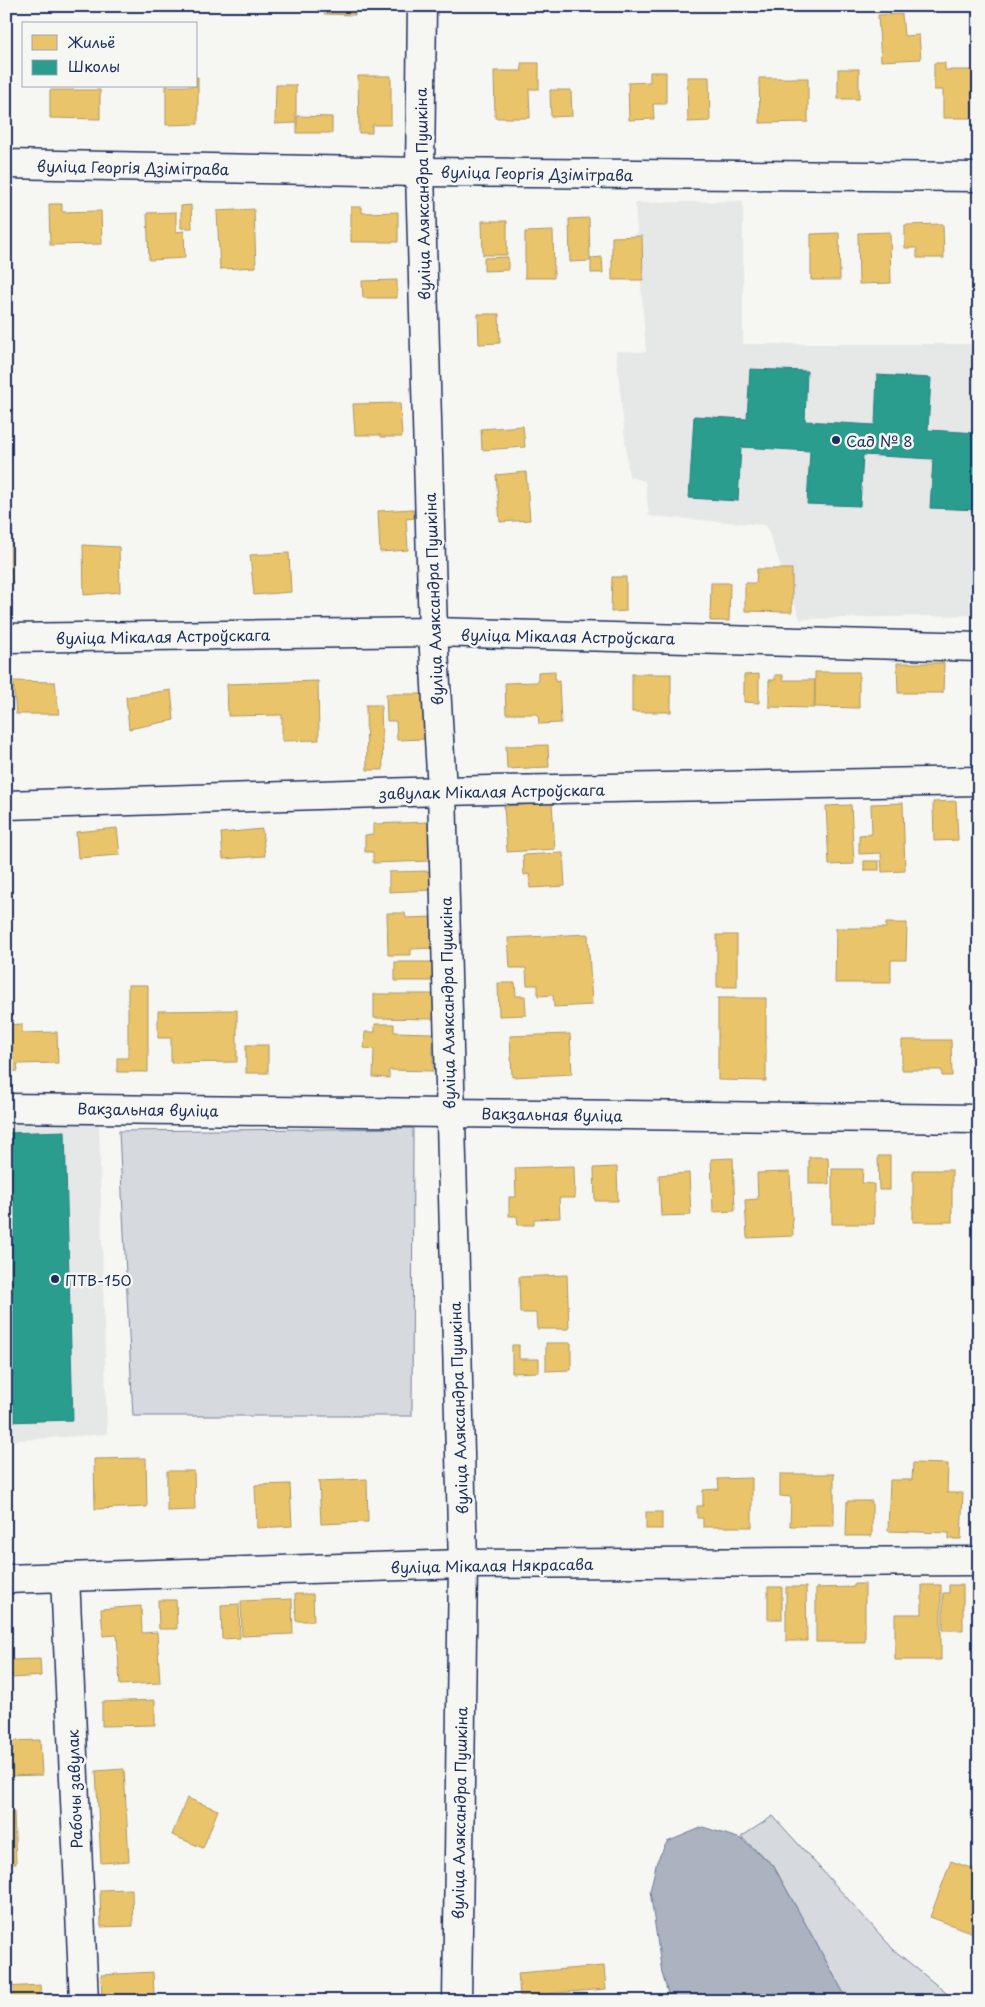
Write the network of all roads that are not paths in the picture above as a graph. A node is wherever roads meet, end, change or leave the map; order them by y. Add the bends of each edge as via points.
1 (422, 6) edge
2 (6, 164) edge
3 (420, 172) junction
4 (979, 177) edge
5 (432, 632) junction
6 (6, 638) edge
7 (979, 647) edge
8 (979, 781) edge
9 (442, 792) junction
10 (6, 805) edge
11 (6, 1108) edge
12 (450, 1113) junction
13 (979, 1118) edge
14 (979, 1561) edge
15 (463, 1564) junction
16 (66, 1577) junction
17 (6, 1579) edge
18 (84, 2001) edge
19 (457, 2001) edge

1 - 3 street, вуліца Аляксандра Пушкіна
2 - 3 street, вуліца Георгія Дзімітрава
3 - 4 street, вуліца Георгія Дзімітрава
3 - 5 street, вуліца Аляксандра Пушкіна
5 - 6 street, вуліца Мікалая Астроўскага
5 - 7 street, вуліца Мікалая Астроўскага
5 - 9 street, вуліца Аляксандра Пушкіна
8 - 9 street, завулак Мікалая Астроўскага
9 - 10 street, завулак Мікалая Астроўскага
9 - 12 street, вуліца Аляксандра Пушкіна
11 - 12 street, Вакзальная вуліца
12 - 13 street, Вакзальная вуліца
12 - 15 street, вуліца Аляксандра Пушкіна
14 - 15 street, вуліца Мікалая Някрасава
15 - 16 street, вуліца Мікалая Някрасава
15 - 19 street, вуліца Аляксандра Пушкіна
16 - 17 street, вуліца Мікалая Някрасава
16 - 18 street, Рабочы завулак

